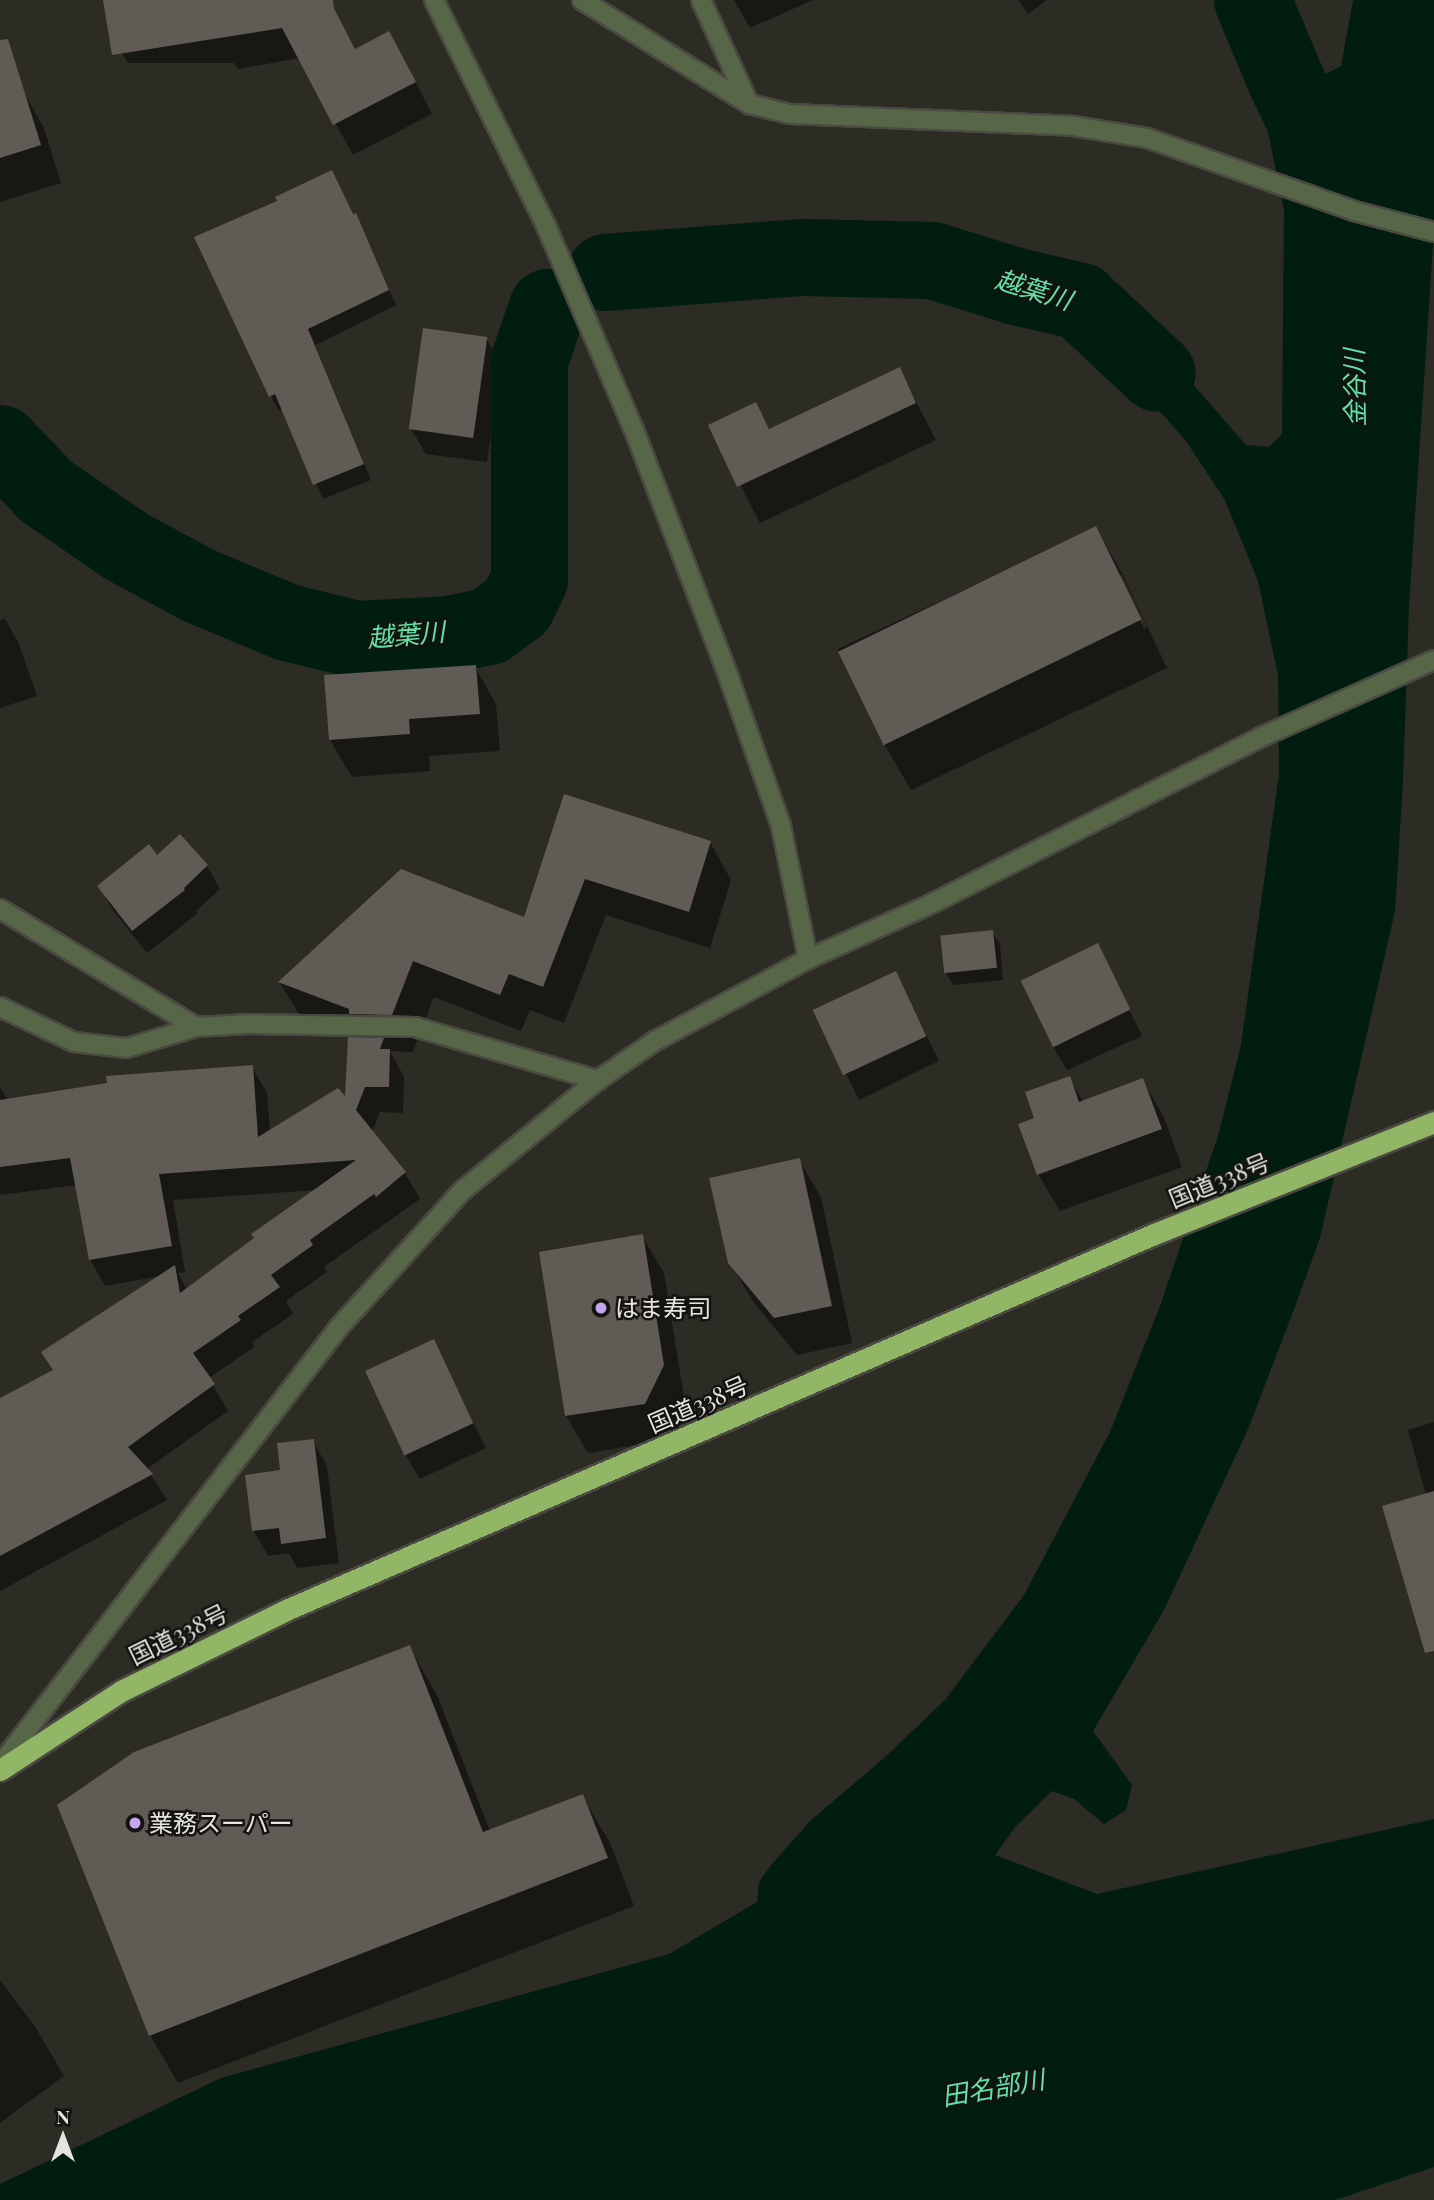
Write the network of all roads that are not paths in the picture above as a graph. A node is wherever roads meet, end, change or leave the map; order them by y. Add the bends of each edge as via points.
1 (434, 0) edge
2 (582, 0) edge
3 (701, 0) edge
4 (749, 104) junction
5 (1434, 232) edge
6 (1434, 660) edge
7 (0, 909) edge
8 (807, 959) junction
9 (0, 1007) edge
10 (196, 1027) junction
11 (597, 1080) junction
12 (1434, 1122) edge
13 (0, 1767) edge

1 - 8 street via 547,228 635,430 781,826
2 - 4 street
3 - 4 street
4 - 5 street via 790,114 1073,126 1147,138 1354,211
6 - 8 street via 1261,737 933,904
7 - 10 street
8 - 11 street via 655,1041
9 - 10 street via 74,1042 127,1048
10 - 11 street via 415,1027
11 - 13 street via 463,1191 340,1326
12 - 13 highway, 国道338号 via 1154,1234 286,1610 121,1690

